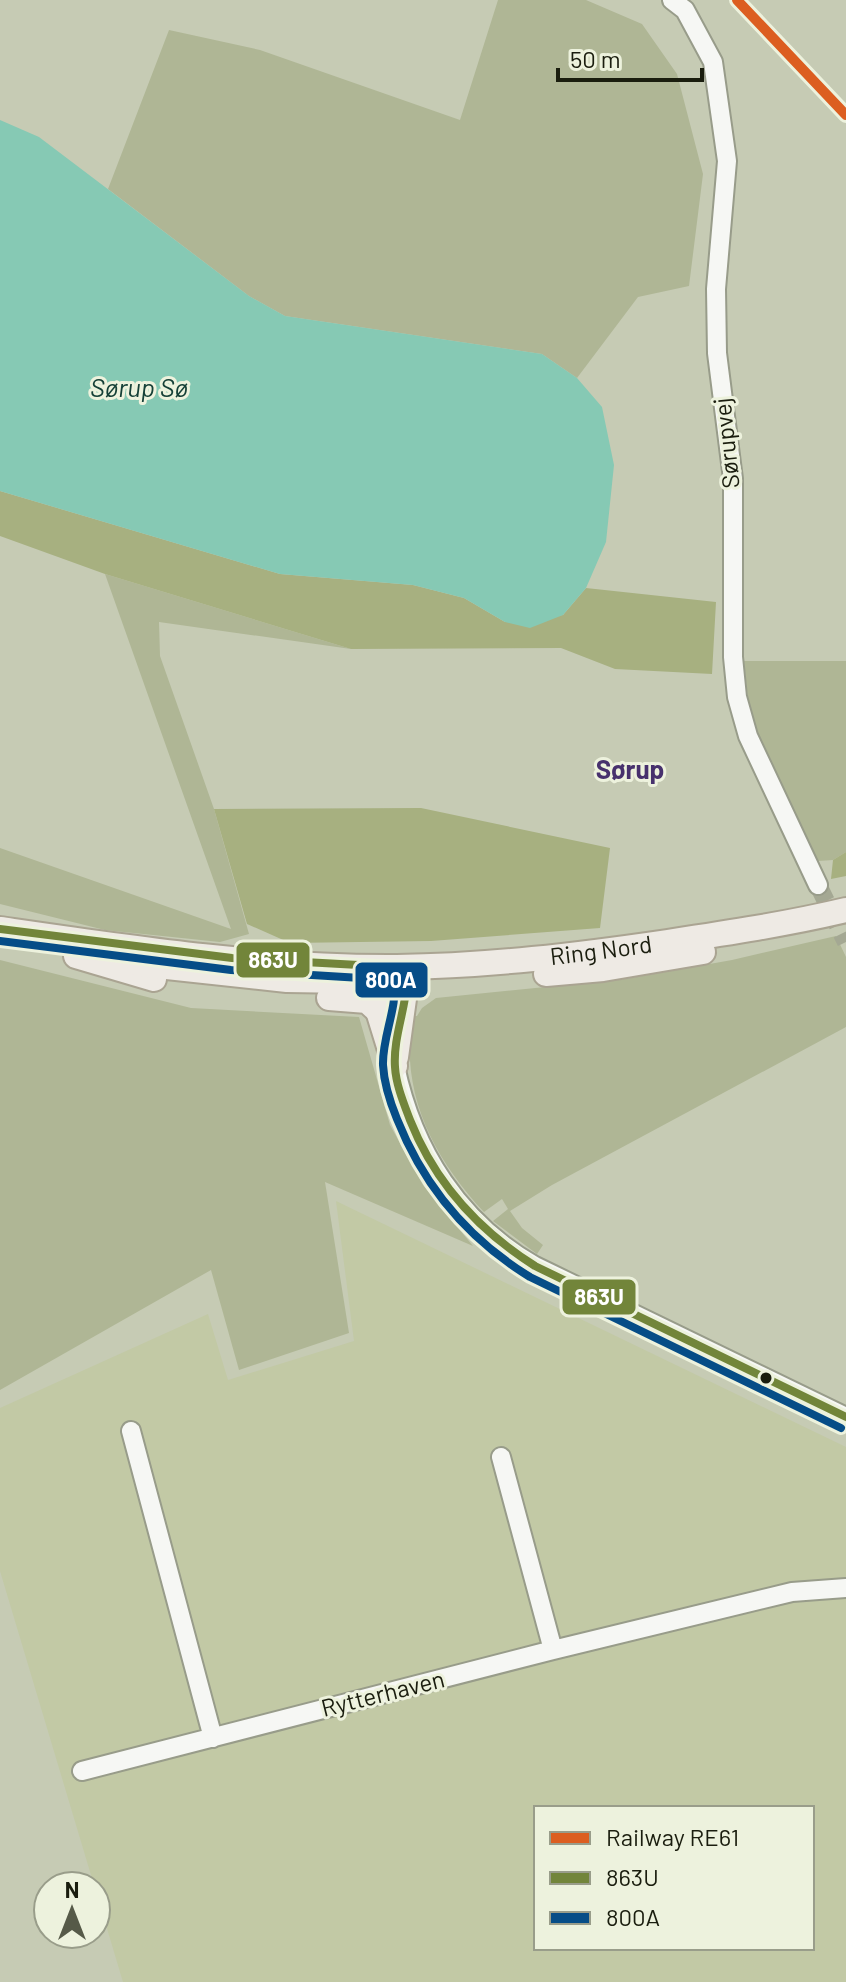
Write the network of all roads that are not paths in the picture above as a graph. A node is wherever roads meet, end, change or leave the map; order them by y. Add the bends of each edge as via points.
1 (672, 0) edge
2 (818, 885) tunnel mouth
3 (846, 910) edge
4 (0, 929) edge
5 (0, 935) edge
6 (76, 956) junction
7 (394, 978) junction
8 (378, 1011) junction
9 (395, 1066) junction
10 (846, 1417) edge
11 (131, 1431) dead end
12 (501, 1457) dead end
13 (846, 1588) edge
14 (553, 1650) junction
15 (213, 1738) junction
16 (82, 1771) dead end

1 - 2 street, Sørupvej via 685,10 713,62 727,161 716,289 733,479 737,697 748,736
3 - 7 main road, Ring Nord
4 - 7 main road
5 - 6 main road
6 - 7 main road via 239,977
6 - 8 main road via 178,985 361,1000
7 - 8 main road
7 - 9 main road
8 - 9 main road
9 - 10 street via 414,1130 436,1173 462,1208 508,1249
11 - 15 street
12 - 14 street
13 - 14 street, Rytterhaven via 792,1592
14 - 15 street, Rytterhaven
15 - 16 street, Rytterhaven

